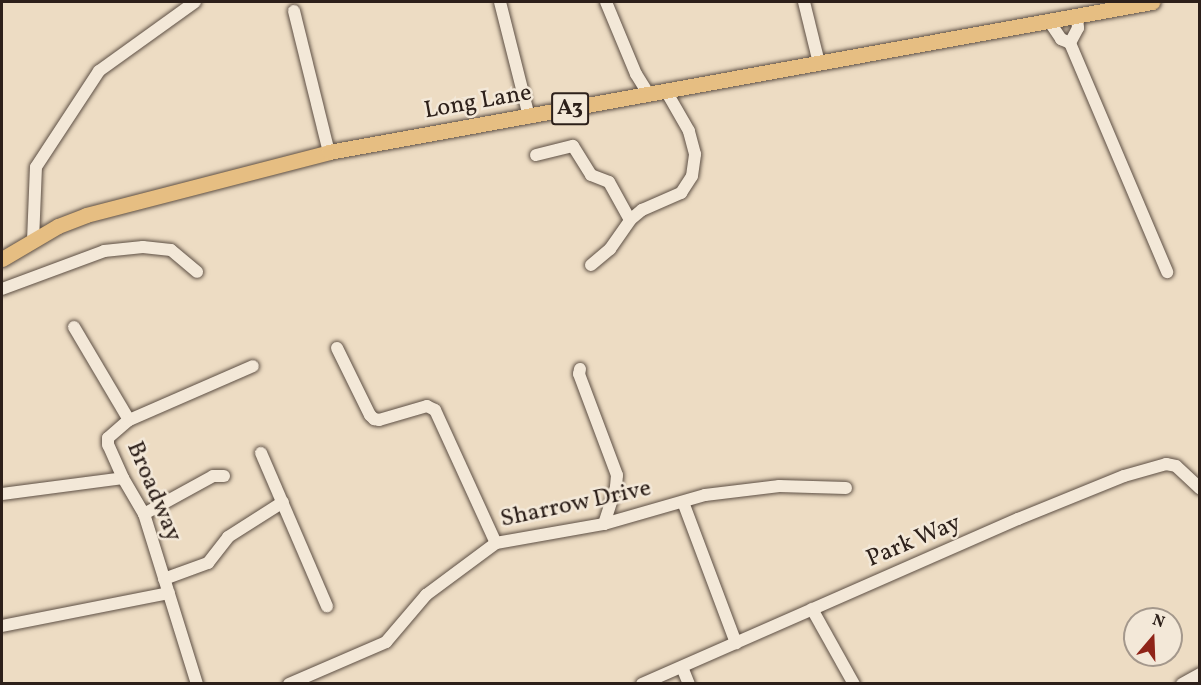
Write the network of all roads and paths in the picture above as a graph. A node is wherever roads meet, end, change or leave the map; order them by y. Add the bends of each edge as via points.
1 (195, 2) edge
2 (500, 2) edge
3 (606, 2) edge
4 (804, 2) edge
5 (1152, 2) edge
6 (294, 11) dead end
7 (1077, 16) junction
8 (1049, 21) junction
9 (1070, 43) junction
10 (819, 63) junction
11 (666, 91) junction
12 (649, 94) junction
13 (529, 117) junction
14 (329, 153) junction
15 (536, 155) dead end
16 (630, 220) junction
17 (33, 241) junction
18 (2, 259) edge
19 (591, 266) dead end
20 (198, 272) dead end
21 (1167, 272) dead end
22 (2, 290) edge
23 (74, 327) dead end
24 (337, 348) dead end
25 (253, 366) dead end
26 (580, 369) dead end
27 (129, 420) junction
28 (261, 453) dead end
29 (224, 476) dead end
30 (123, 478) junction
31 (846, 488) dead end
32 (1200, 488) edge
33 (2, 494) edge
34 (283, 502) junction
35 (683, 502) junction
36 (144, 514) junction
37 (604, 524) junction
38 (496, 543) junction
39 (164, 579) junction
40 (169, 593) junction
41 (327, 606) dead end
42 (812, 609) junction
43 (2, 626) edge
44 (736, 643) junction
45 (682, 667) junction
46 (1200, 674) edge
47 (196, 684) edge
48 (288, 684) edge
49 (642, 684) edge
50 (689, 684) edge
51 (854, 684) edge
52 (1182, 684) edge

1 - 17 street via 99,71 36,167
2 - 13 street
3 - 12 street via 636,74
4 - 10 street
5 - 7 main road, Long Lane / A3
6 - 14 street
7 - 8 main road, Long Lane / A3
7 - 9 street via 1078,27
8 - 9 street via 1061,39
8 - 10 main road, Long Lane / A3
9 - 21 street
10 - 11 main road, Long Lane / A3
11 - 12 main road, Long Lane / A3
11 - 16 street via 689,131 695,154 692,176 681,193 642,210
12 - 13 main road, Long Lane / A3
13 - 14 main road, Long Lane / A3
14 - 17 main road, Long Lane / A3 via 86,215
15 - 16 street via 573,146 591,175 609,182
16 - 19 street via 610,249
17 - 18 main road, Long Lane / A3
20 - 22 street via 171,250 143,247 104,251
23 - 27 street
24 - 38 street via 374,419 427,406 435,410
25 - 27 street, Broadway
26 - 37 street via 617,475
27 - 30 street, Broadway via 108,438
28 - 34 street
29 - 36 street via 213,476
30 - 33 street
30 - 36 street, Broadway
31 - 35 street, Sharrow Drive via 779,486 705,495
32 - 42 street, Park Way via 1176,466 1166,464 1124,476
34 - 39 street via 228,537 208,563
34 - 41 street
35 - 37 street, Sharrow Drive
35 - 44 street
36 - 39 street, Broadway
37 - 38 street, Sharrow Drive
38 - 48 street, Sharrow Drive via 426,595 386,642
39 - 40 street, Broadway
40 - 43 street
40 - 47 street, Broadway
42 - 44 street, Park Way
42 - 51 street
44 - 45 street, Park Way
45 - 49 street, Park Way
45 - 50 street
46 - 52 street

